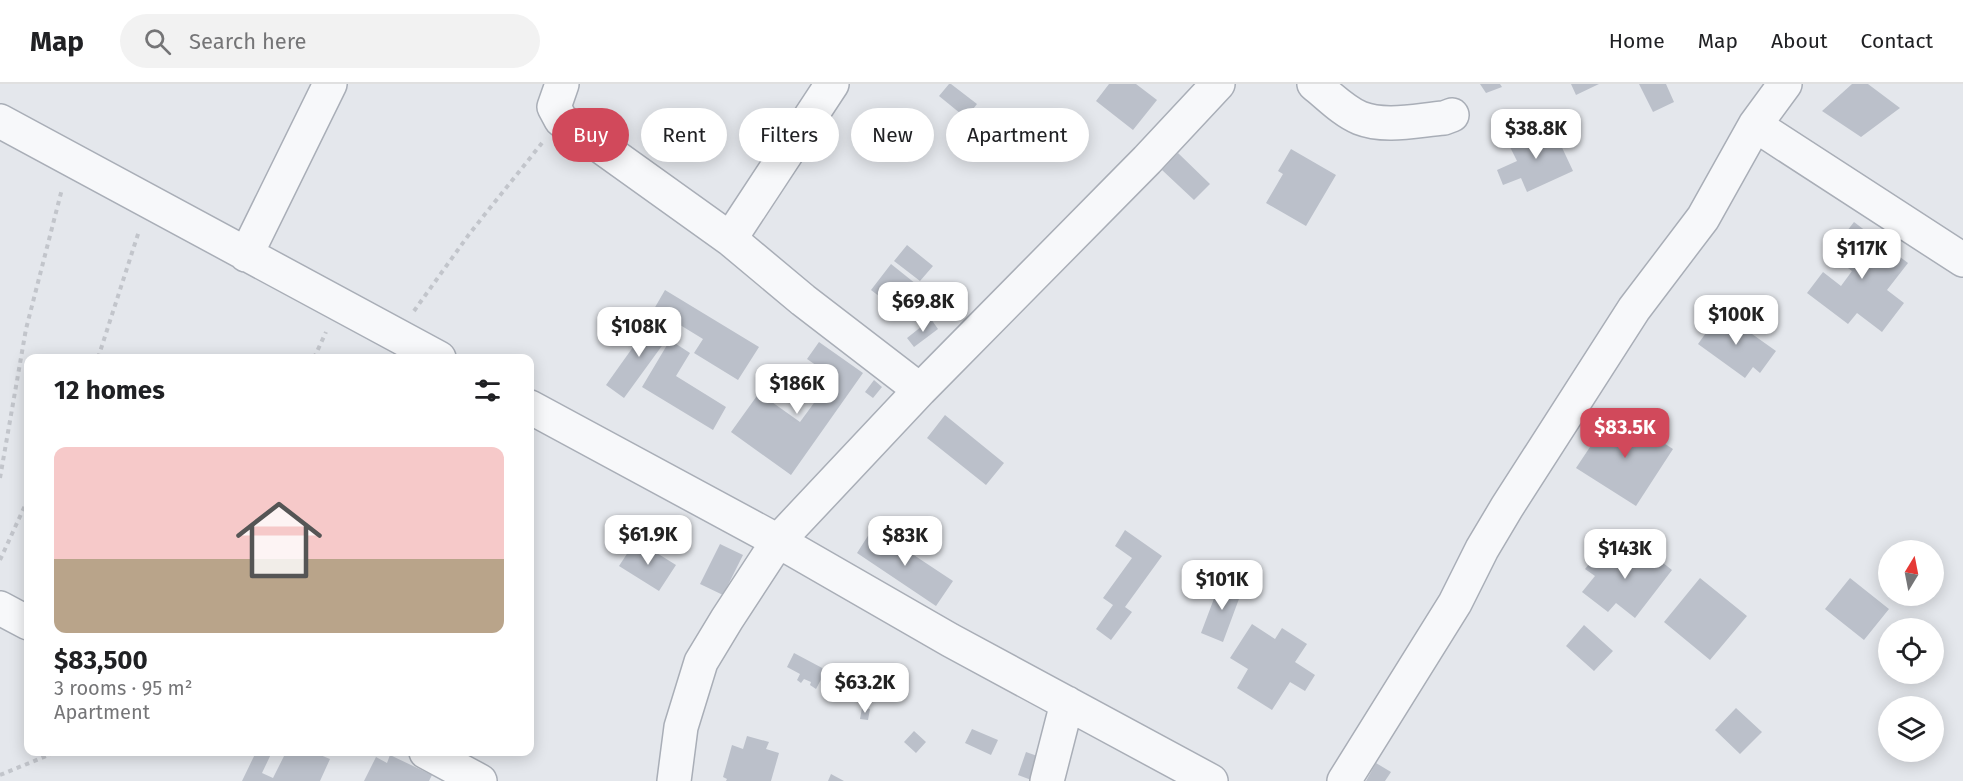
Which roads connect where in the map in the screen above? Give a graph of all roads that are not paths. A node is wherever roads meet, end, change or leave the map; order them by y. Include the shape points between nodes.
1 (330, 84) edge
2 (562, 84) edge
3 (832, 84) edge
4 (1218, 84) edge
5 (1314, 84) edge
6 (1785, 84) edge
7 (1452, 115) dead end
8 (0, 121) edge
9 (1755, 125) junction
10 (730, 238) junction
11 (246, 255) junction
12 (1963, 260) edge
13 (431, 354) edge
14 (920, 390) junction
15 (534, 409) edge
16 (778, 541) junction
17 (0, 609) edge
18 (24, 620) edge
19 (1067, 703) junction
20 (433, 756) edge
21 (480, 781) edge
22 (674, 781) edge
23 (1047, 781) edge
24 (1211, 781) edge
25 (1344, 781) edge

1 - 11 street
2 - 10 street via 554,108 561,120
3 - 10 street
4 - 14 street
5 - 7 street via 1362,119 1389,123
6 - 9 street
8 - 11 street
9 - 12 street
9 - 25 street via 1703,218 1635,309 1506,507 1455,603
10 - 14 street
11 - 13 street
14 - 16 street
15 - 16 street
16 - 19 street
16 - 22 street via 701,662 681,727
17 - 18 street
19 - 23 street
19 - 24 street
20 - 21 street

